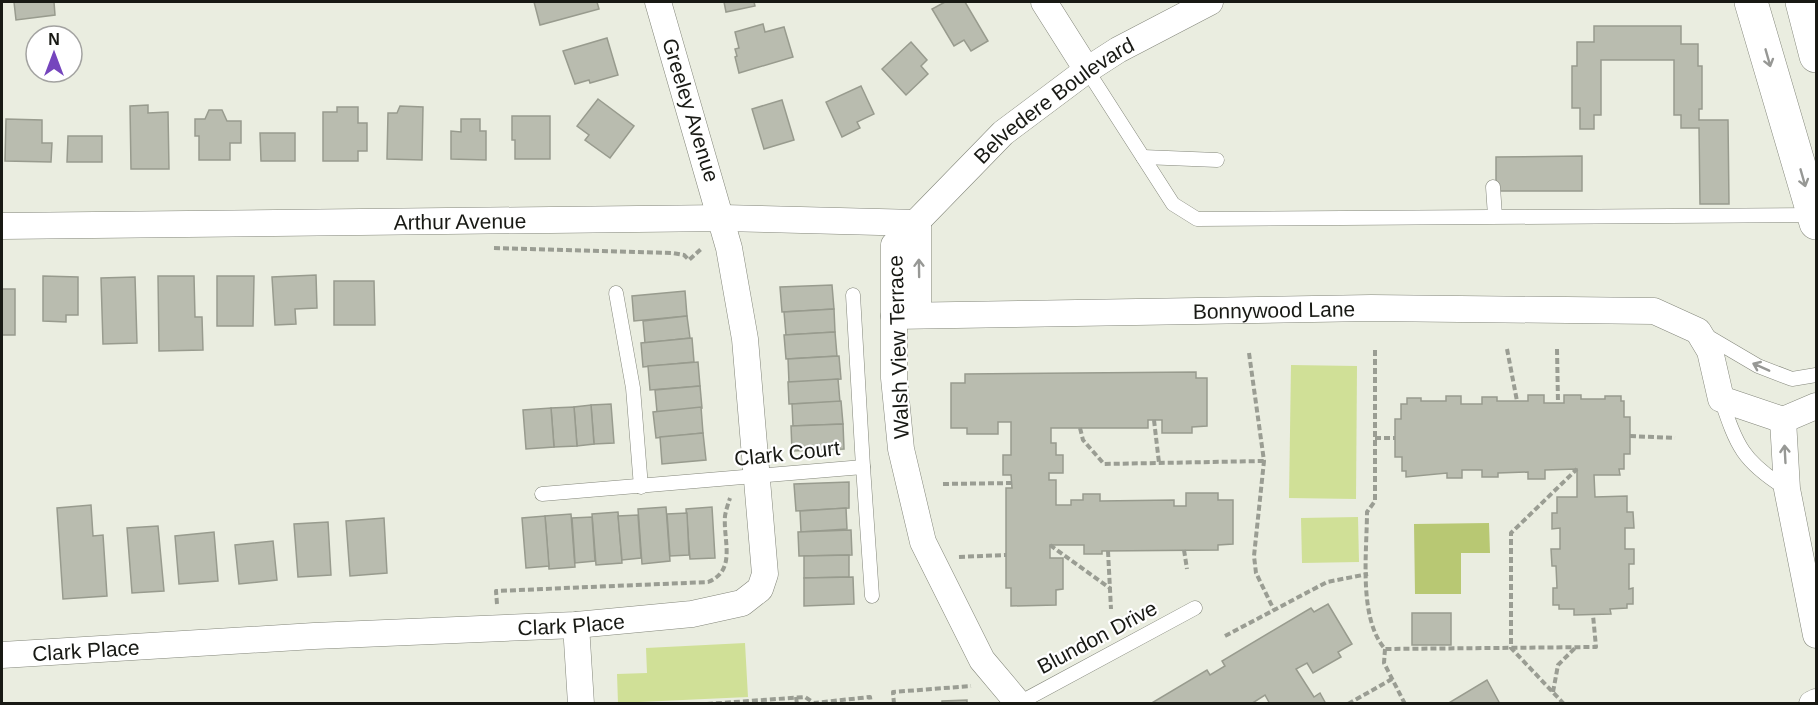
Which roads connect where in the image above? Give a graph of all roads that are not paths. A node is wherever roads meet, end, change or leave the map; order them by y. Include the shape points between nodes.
1 (658, 2) edge
2 (1044, 2) edge
3 (1210, 2) edge
4 (1751, 2) edge
5 (1802, 2) edge
6 (1816, 56) edge
7 (1087, 70) junction
8 (1143, 157) junction
9 (1217, 160) dead end
10 (1493, 187) dead end
11 (1495, 216) junction
12 (723, 218) junction
13 (1815, 219) edge
14 (918, 223) junction
15 (2, 226) edge
16 (616, 293) dead end
17 (853, 294) dead end
18 (906, 315) junction
19 (1698, 331) junction
20 (1816, 375) edge
21 (1721, 399) junction
22 (1816, 406) edge
23 (1783, 420) junction
24 (863, 467) junction
25 (757, 476) junction
26 (641, 487) junction
27 (1786, 489) junction
28 (542, 495) dead end
29 (873, 596) dead end
30 (1195, 608) dead end
31 (576, 625) junction
32 (1816, 635) edge
33 (2, 655) edge
34 (1816, 702) edge
35 (1019, 703) edge
36 (581, 704) edge
37 (1812, 704) edge

1 - 12 street, Greeley Avenue
2 - 7 street
3 - 7 street, Belvedere Boulevard
4 -> 13 main road
5 - 6 main road
7 - 8 lane
7 - 14 street, Belvedere Boulevard via 1003,133
8 - 9 lane
8 - 11 lane via 1173,204 1197,219
10 - 11 lane
11 - 13 lane
12 - 14 street, Arthur Avenue
12 - 15 street, Arthur Avenue
12 - 25 street, Clark Place via 745,339
14 - 18 street, Walsh View Terrace
16 - 26 lane via 633,388
17 - 24 lane, Clark Court
18 - 19 street, Bonnywood Lane via 1371,308 1654,311
18 - 35 street, Walsh View Terrace via 894,378 901,449 923,542 982,660
20 -> 19 lane via 1792,379 1758,366
19 - 21 street via 1710,351
21 - 23 street
21 - 27 lane via 1736,444 1762,473
22 - 23 street
27 -> 23 street
24 - 25 lane, Clark Court
24 - 29 lane
25 - 26 lane, Clark Court
25 - 31 street, Clark Place via 765,574 751,596 742,603 692,614
26 - 28 lane, Clark Court
27 - 32 street
30 - 35 lane, Blundon Drive
31 - 33 street, Clark Place
31 - 36 street
34 - 37 street

